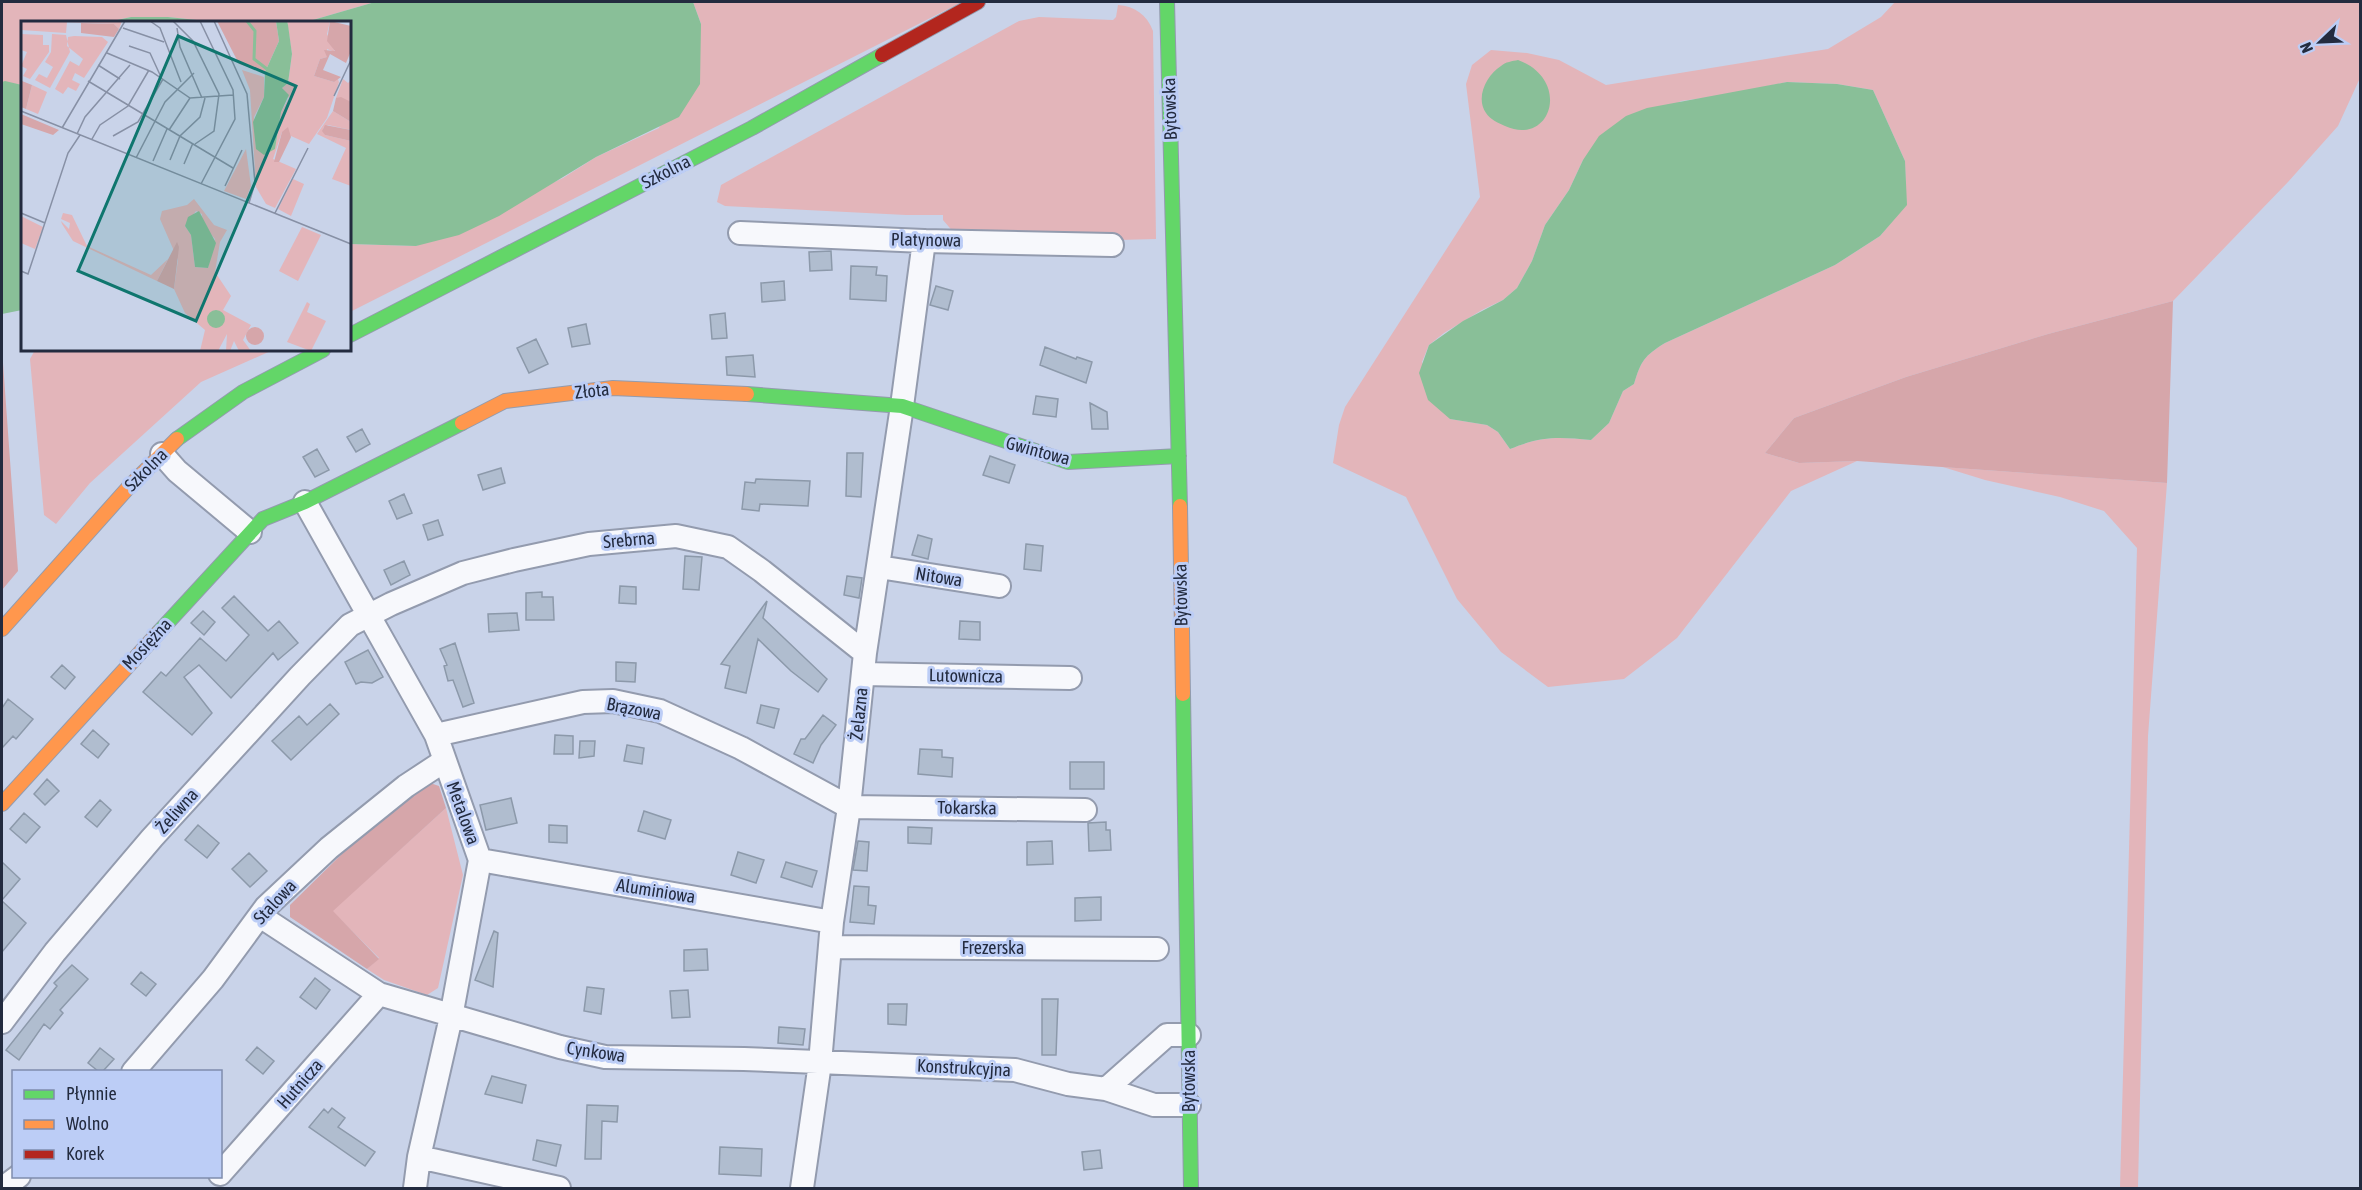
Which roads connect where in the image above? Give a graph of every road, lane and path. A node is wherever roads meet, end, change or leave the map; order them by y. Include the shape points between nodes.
1 (978, 2) edge
2 (1167, 2) edge
3 (740, 233) dead end
4 (924, 241) junction
5 (1112, 245) dead end
6 (351, 334) edge
7 (321, 351) edge
8 (902, 406) junction
9 (162, 453) junction
10 (1179, 456) junction
11 (305, 502) junction
12 (250, 532) junction
13 (879, 567) junction
14 (999, 586) dead end
15 (368, 616) junction
16 (2, 629) edge
17 (864, 663) junction
18 (1070, 678) dead end
19 (436, 735) junction
20 (444, 761) junction
21 (2, 804) edge
22 (849, 807) junction
23 (1085, 810) dead end
24 (480, 860) junction
25 (260, 916) junction
26 (832, 922) junction
27 (830, 947) junction
28 (1157, 949) dead end
29 (380, 994) junction
30 (451, 1017) junction
31 (2, 1022) edge
32 (1189, 1035) junction
33 (820, 1063) junction
34 (134, 1070) edge
35 (1106, 1089) junction
36 (1189, 1105) junction
37 (222, 1173) edge
38 (414, 1177) edge
39 (16, 1178) edge
40 (3, 1188) edge
41 (559, 1188) edge
42 (802, 1188) edge
43 (1191, 1188) edge

1 - 6 street, Szkolna via 752,128
2 - 10 street, Bytowska
3 - 4 street, Platynowa
4 - 5 street, Platynowa
4 - 8 street, Żelazna
7 - 9 street, Szkolna via 243,392 184,432
8 - 10 street, Gwintowa via 1068,462
8 - 11 street, Złota via 613,388 505,401
8 - 13 street, Żelazna
9 - 12 street via 177,471
9 - 16 street, Szkolna
10 - 32 street, Bytowska
11 - 12 street, Mosiężna via 263,519
11 - 15 street, Metalowa
12 - 21 street, Mosiężna
13 - 14 street, Nitowa
13 - 17 street, Żelazna
15 - 17 street, Srebrna via 463,573 589,543 676,536 728,547
15 - 19 street, Metalowa
15 - 31 street, Żeliwna via 350,625 300,676 152,838 55,952
17 - 18 street, Lutownicza
17 - 22 street, Żelazna
19 - 20 street, Metalowa
19 - 22 street, Brązowa via 583,702 613,701 660,711 741,748
20 - 24 street, Metalowa
20 - 25 street, Stalowa via 405,786 329,848
22 - 23 street, Tokarska
22 - 26 street, Żelazna
24 - 26 street, Aluminiowa
24 - 30 street, Metalowa
25 - 29 street, Cynkowa
25 - 34 street, Stalowa via 213,979
26 - 27 street, Żelazna
27 - 28 street, Frezerska
27 - 33 street, Żelazna
29 - 30 street, Cynkowa
29 - 37 street, Hutnicza
30 - 33 street, Cynkowa via 605,1057
30 - 38 street, Metalowa
32 - 35 street via 1167,1035
32 - 36 street, Bytowska
33 - 35 street, Konstrukcyjna via 1015,1070
33 - 42 street, Żelazna
35 - 36 street, Konstrukcyjna via 1154,1105
36 - 43 street, Bytowska
38 - 41 street
39 - 40 street

